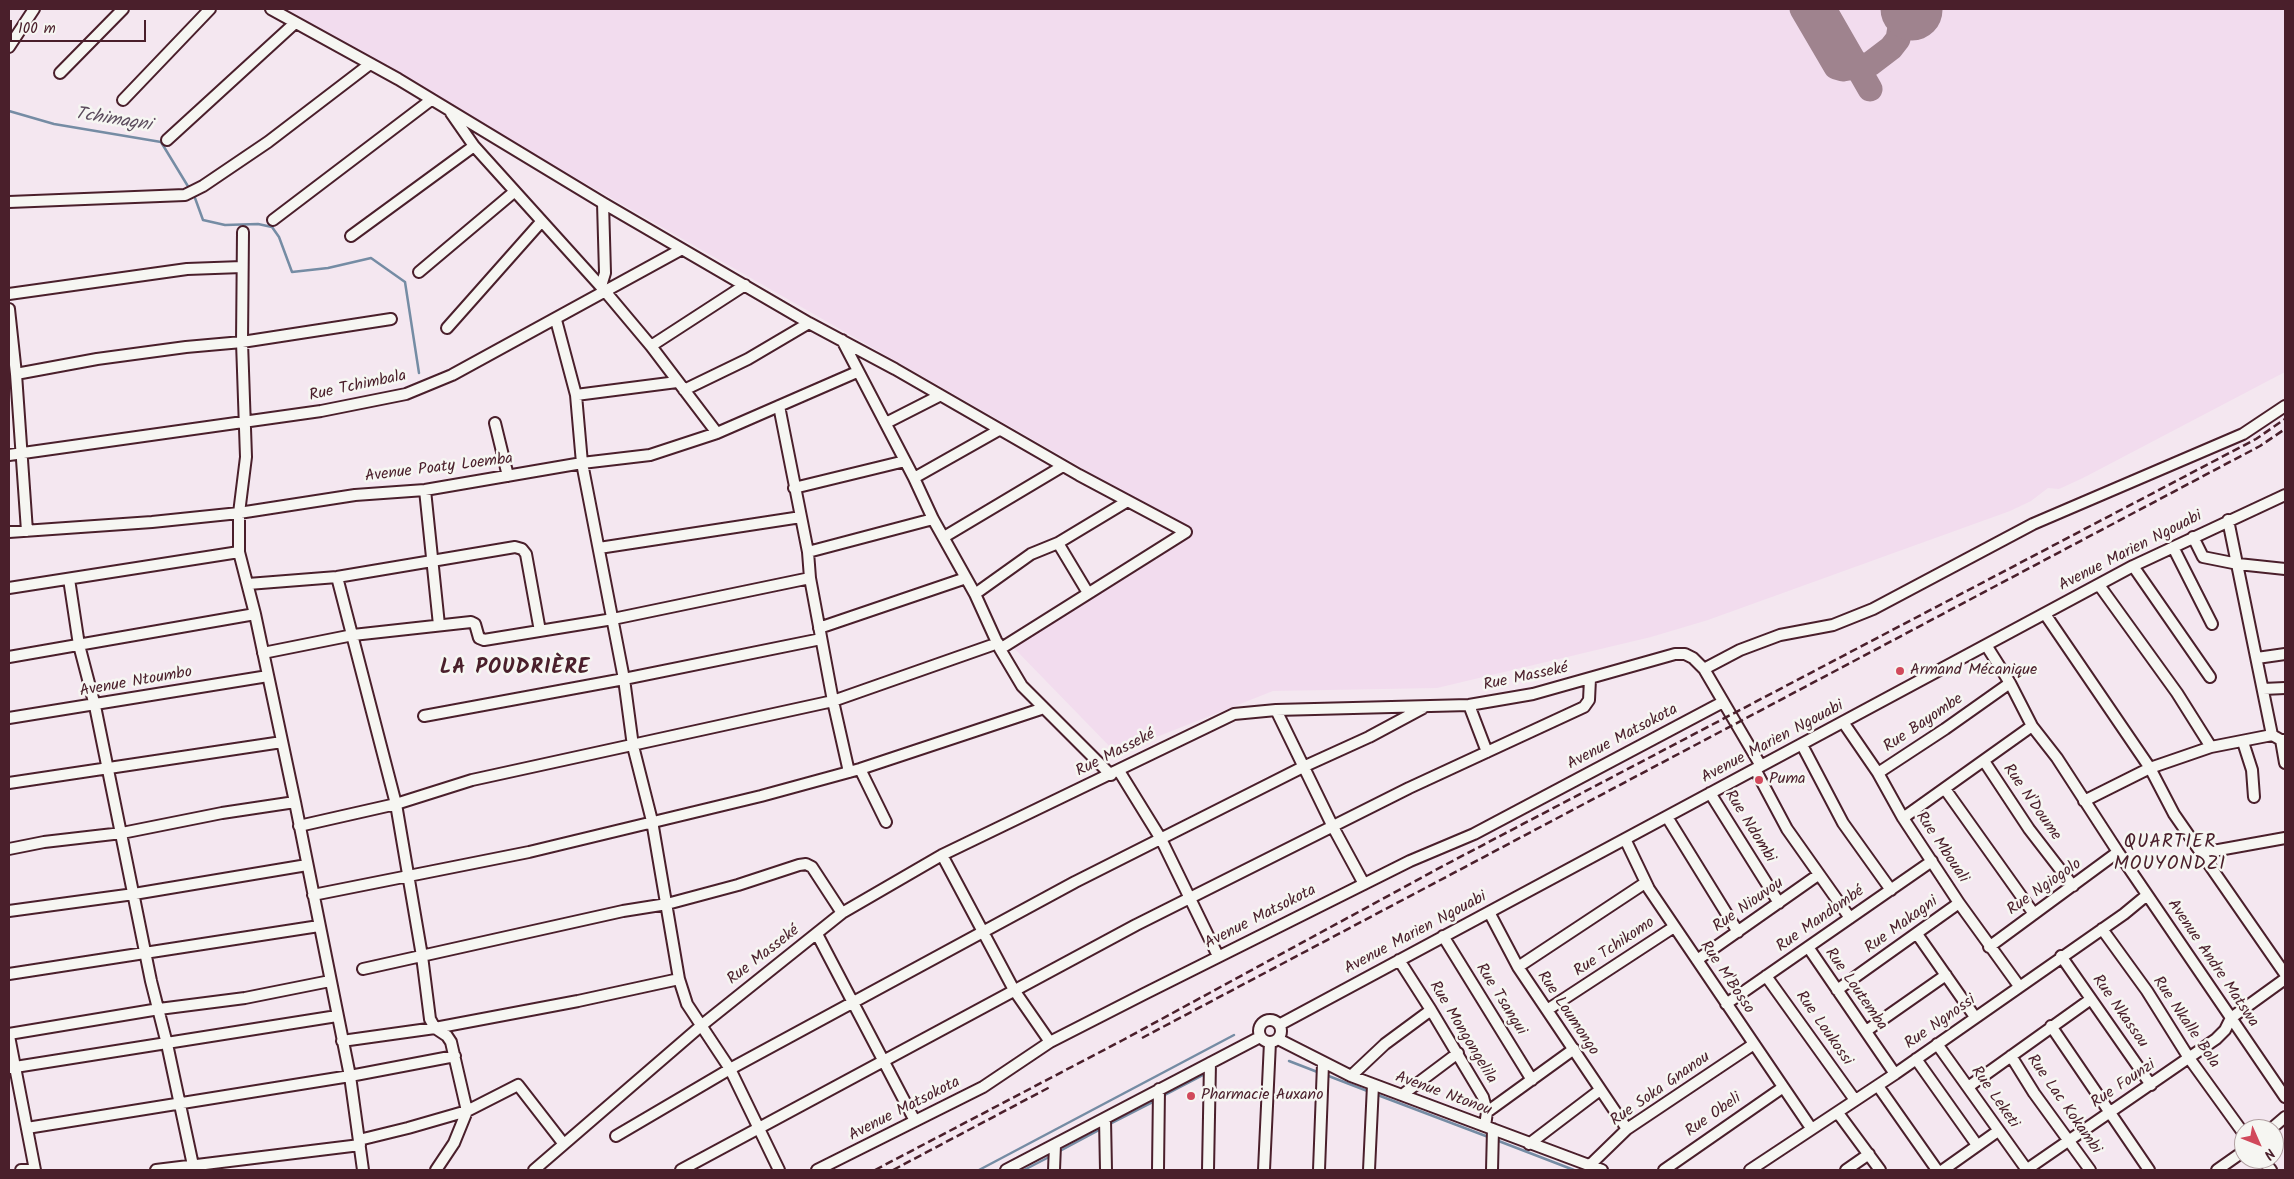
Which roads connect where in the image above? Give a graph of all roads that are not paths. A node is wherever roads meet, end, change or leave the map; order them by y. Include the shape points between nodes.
1 (34, 9) edge
2 (123, 9) edge
3 (210, 9) edge
4 (271, 9) edge
5 (295, 22) junction
6 (9, 48) edge
7 (370, 64) junction
8 (60, 73) dead end
9 (123, 100) dead end
10 (431, 100) junction
11 (448, 109) junction
12 (167, 140) dead end
13 (474, 146) junction
14 (514, 192) junction
15 (9, 202) edge
16 (603, 203) junction
17 (273, 220) dead end
18 (540, 222) junction
19 (243, 232) dead end
20 (351, 236) dead end
21 (682, 249) junction
22 (242, 267) junction
23 (419, 272) dead end
24 (745, 285) junction
25 (602, 288) junction
26 (9, 294) edge
27 (9, 309) edge
28 (391, 319) dead end
29 (556, 320) junction
30 (809, 323) junction
31 (10, 325) edge
32 (447, 328) dead end
33 (842, 340) junction
34 (242, 342) junction
35 (651, 346) junction
36 (857, 372) junction
37 (16, 374) junction
38 (677, 382) junction
39 (684, 390) junction
40 (12, 392) edge
41 (576, 395) junction
42 (939, 396) junction
43 (779, 406) junction
44 (2285, 406) edge
45 (244, 423) junction
46 (495, 423) dead end
47 (886, 423) junction
48 (999, 430) junction
49 (717, 433) junction
50 (21, 454) junction
51 (9, 455) edge
52 (905, 461) junction
53 (582, 463) junction
54 (1062, 466) junction
55 (508, 476) junction
56 (914, 478) junction
57 (794, 488) junction
58 (424, 490) junction
59 (2285, 495) edge
60 (1126, 502) junction
61 (239, 513) junction
62 (801, 517) junction
63 (933, 519) junction
64 (2228, 520) junction
65 (27, 531) junction
66 (9, 532) edge
67 (944, 537) junction
68 (2193, 537) junction
69 (1058, 543) junction
70 (2173, 547) junction
71 (599, 548) junction
72 (240, 552) junction
73 (808, 552) junction
74 (433, 562) junction
75 (2238, 564) junction
76 (2133, 566) junction
77 (2285, 569) edge
78 (337, 576) junction
79 (810, 578) junction
80 (966, 578) junction
81 (69, 579) junction
82 (248, 584) junction
83 (2099, 585) junction
84 (9, 588) edge
85 (1088, 593) junction
86 (975, 594) junction
87 (255, 614) junction
88 (2045, 614) junction
89 (613, 619) junction
90 (2212, 624) dead end
91 (439, 625) junction
92 (819, 628) junction
93 (540, 631) junction
94 (353, 635) junction
95 (821, 640) junction
96 (1986, 644) junction
97 (79, 645) junction
98 (999, 646) junction
99 (262, 653) junction
100 (2285, 654) edge
101 (9, 657) edge
102 (2257, 658) junction
103 (1704, 669) junction
104 (268, 676) junction
105 (2210, 677) dead end
106 (624, 679) junction
107 (1590, 679) junction
108 (2010, 683) junction
109 (2285, 688) edge
110 (2263, 689) junction
111 (832, 701) junction
112 (1723, 702) junction
113 (95, 706) junction
114 (1426, 706) junction
115 (1469, 706) junction
116 (1044, 708) junction
117 (1276, 710) junction
118 (424, 716) dead end
119 (9, 718) edge
120 (1843, 722) junction
121 (2032, 726) junction
122 (2279, 738) edge
123 (282, 742) junction
124 (2244, 742) junction
125 (1802, 745) junction
126 (633, 746) junction
127 (2211, 747) junction
128 (1487, 752) junction
129 (1984, 761) junction
130 (2285, 763) edge
131 (1303, 767) junction
132 (1758, 767) junction
133 (108, 768) junction
134 (2150, 768) junction
135 (860, 769) junction
136 (849, 772) junction
137 (1115, 773) junction
138 (1878, 773) junction
139 (9, 783) edge
140 (1945, 789) junction
141 (1710, 793) junction
142 (2254, 797) dead end
143 (2084, 801) junction
144 (295, 802) junction
145 (396, 804) junction
146 (1667, 817) junction
147 (1903, 818) junction
148 (652, 821) junction
149 (886, 822) dead end
150 (299, 826) junction
151 (1333, 827) junction
152 (122, 833) junction
153 (2285, 838) edge
154 (1160, 839) junction
155 (1625, 839) junction
156 (9, 849) edge
157 (2118, 852) junction
158 (2202, 853) junction
159 (942, 855) junction
160 (1932, 861) junction
161 (307, 865) junction
162 (1818, 875) junction
163 (409, 876) junction
164 (1645, 883) junction
165 (1364, 884) junction
166 (2073, 886) junction
167 (1891, 890) junction
168 (134, 894) junction
169 (313, 895) junction
170 (2147, 895) junction
171 (1189, 898) junction
172 (1779, 903) junction
173 (1959, 903) junction
174 (667, 904) junction
175 (9, 911) edge
176 (1489, 912) junction
177 (842, 913) junction
178 (2034, 914) junction
179 (1850, 918) junction
180 (319, 926) junction
181 (1674, 927) junction
182 (2102, 928) junction
183 (1738, 932) junction
184 (983, 933) junction
185 (817, 934) junction
186 (1917, 934) junction
187 (1443, 936) junction
188 (1808, 947) junction
189 (1989, 947) junction
190 (146, 954) junction
191 (422, 956) junction
192 (1218, 956) junction
193 (2061, 956) junction
194 (1398, 960) junction
195 (1697, 960) junction
196 (1518, 967) junction
197 (363, 969) dead end
198 (9, 974) edge
199 (2285, 974) edge
200 (1946, 975) junction
201 (1766, 976) junction
202 (679, 979) junction
203 (2285, 979) edge
204 (330, 981) junction
205 (2019, 986) junction
206 (1014, 990) junction
207 (1837, 990) junction
208 (2091, 999) junction
209 (852, 1003) junction
210 (1726, 1004) junction
211 (159, 1009) junction
212 (1431, 1010) junction
213 (1547, 1010) junction
214 (337, 1016) junction
215 (1975, 1017) junction
216 (2231, 1018) junction
217 (702, 1025) junction
218 (1279, 1025) junction
219 (2051, 1026) junction
220 (435, 1028) junction
221 (1866, 1031) junction
222 (9, 1035) edge
223 (1269, 1039) junction
224 (342, 1041) junction
225 (1050, 1042) junction
226 (167, 1044) junction
227 (1754, 1044) junction
228 (1937, 1044) junction
229 (1574, 1049) junction
230 (1458, 1053) junction
231 (455, 1056) junction
232 (2011, 1056) junction
233 (2189, 1058) junction
234 (1916, 1059) junction
235 (884, 1060) junction
236 (1210, 1063) junction
237 (1323, 1064) junction
238 (11, 1068) edge
239 (730, 1069) junction
240 (1895, 1074) junction
241 (350, 1076) junction
242 (1351, 1076) junction
243 (1532, 1080) junction
244 (1373, 1085) junction
245 (2152, 1085) junction
246 (1878, 1086) junction
247 (1968, 1087) junction
248 (1782, 1088) junction
249 (1159, 1089) junction
250 (1600, 1090) junction
251 (1402, 1095) junction
252 (2285, 1097) edge
253 (1855, 1100) junction
254 (180, 1105) junction
255 (467, 1111) junction
256 (1487, 1112) junction
257 (1838, 1113) junction
258 (2109, 1113) junction
259 (1105, 1119) junction
260 (2234, 1120) edge
261 (915, 1121) junction
262 (27, 1128) junction
263 (757, 1128) junction
264 (1489, 1128) junction
265 (1811, 1128) junction
266 (1627, 1129) junction
267 (1998, 1130) junction
268 (616, 1136) dead end
269 (360, 1142) junction
270 (2069, 1142) junction
271 (563, 1143) junction
272 (1529, 1144) junction
273 (1977, 1145) junction
274 (1055, 1146) junction
275 (1870, 1154) junction
276 (2234, 1158) edge
277 (1956, 1161) junction
278 (1590, 1166) junction
279 (194, 1168) edge
280 (21, 1170) edge
281 (35, 1170) edge
282 (156, 1170) edge
283 (363, 1170) edge
284 (436, 1170) edge
285 (534, 1170) edge
286 (682, 1170) edge
287 (779, 1170) edge
288 (817, 1170) edge
289 (1006, 1170) edge
290 (1054, 1170) edge
291 (1106, 1170) edge
292 (1158, 1170) edge
293 (1208, 1170) edge
294 (1264, 1170) edge
295 (1320, 1170) edge
296 (1369, 1170) edge
297 (1492, 1170) edge
298 (1602, 1170) edge
299 (1664, 1170) edge
300 (1750, 1170) edge
301 (1846, 1170) edge
302 (1880, 1170) edge
303 (1938, 1170) edge
304 (1942, 1170) edge
305 (1962, 1170) edge
306 (2026, 1170) edge
307 (2090, 1170) edge
308 (2149, 1170) edge
309 (2218, 1170) edge

1 - 6 street
2 - 8 street
3 - 9 street
4 - 5 street
5 - 7 street
5 - 12 street
7 - 10 street
7 - 15 street via 268,142 185,195
10 - 11 street
10 - 17 street
11 - 13 street
11 - 16 street
13 - 14 street
13 - 20 street
14 - 18 street
14 - 23 street
16 - 21 street
16 - 25 street via 605,273
18 - 25 street
18 - 32 street
19 - 22 street
21 - 24 street
21 - 25 street, Rue Tchimbala
22 - 26 street via 187,269
22 - 34 street
24 - 30 street
24 - 35 street
25 - 29 street, Rue Tchimbala
25 - 35 street
27 - 31 street
28 - 34 street
29 - 41 street
29 - 45 street, Rue Tchimbala via 452,375 406,394
30 - 33 street
30 - 39 street via 748,359
31 - 37 street
33 - 36 street
33 - 42 street
34 - 37 street via 176,348
34 - 45 street
35 - 38 street
36 - 43 street, Avenue Poaty Loemba
36 - 47 street
37 - 40 street
38 - 39 street
38 - 41 street
39 - 49 street
40 - 50 street
41 - 53 street
42 - 47 street
42 - 48 street
43 - 49 street, Avenue Poaty Loemba
43 - 57 street
44 - 103 street via 2244,434 2033,524 1873,609 1833,625 1780,635 1740,650
45 - 50 street, Rue Tchimbala
45 - 61 street via 246,458
46 - 55 street
47 - 52 street
48 - 54 street
48 - 56 street
49 - 53 street, Avenue Poaty Loemba via 662,453
50 - 51 street, Rue Tchimbala
50 - 65 street
52 - 56 street
52 - 57 street
53 - 55 street, Avenue Poaty Loemba
53 - 71 street
54 - 60 street
54 - 67 street
55 - 58 street, Avenue Poaty Loemba
56 - 63 street
57 - 62 street
58 - 61 street, Avenue Poaty Loemba via 355,495
58 - 74 street
59 - 64 street, Avenue Marien Ngouabi
60 - 69 street
60 - 85 street via 1186,532
61 - 65 street, Avenue Poaty Loemba
61 - 72 street
62 - 71 street
62 - 73 street
63 - 67 street
63 - 73 street
64 - 68 street, Avenue Marien Ngouabi
64 - 75 street
65 - 66 street, Avenue Poaty Loemba
67 - 80 street
68 - 70 street, Avenue Marien Ngouabi
68 - 75 street via 2203,557
69 - 85 street
69 - 86 street via 1031,554
70 - 76 street, Avenue Marien Ngouabi
70 - 90 street
71 - 89 street
72 - 81 street
72 - 82 street
73 - 79 street
74 - 78 street
74 - 91 street
74 - 93 street via 515,547 522,549 526,554
75 - 77 street
75 - 102 street
76 - 83 street, Avenue Marien Ngouabi
76 - 105 street
78 - 82 street
78 - 94 street
79 - 89 street
79 - 92 street
80 - 86 street
80 - 92 street
81 - 84 street
81 - 97 street
82 - 87 street
83 - 88 street, Avenue Marien Ngouabi
83 - 127 street via 2177,693
85 - 98 street
86 - 98 street
87 - 97 street
87 - 99 street
88 - 96 street, Avenue Marien Ngouabi
88 - 134 street
89 - 93 street
89 - 106 street
91 - 93 street via 473,622 479,638 484,640
91 - 94 street
92 - 95 street
94 - 99 street
94 - 145 street
95 - 106 street
95 - 111 street
96 - 108 street, Avenue Andre Matswa
96 - 120 street, Avenue Marien Ngouabi
97 - 101 street
97 - 113 street
98 - 111 street
98 - 116 street via 1022,686
99 - 104 street
100 - 102 street
102 - 110 street
103 - 107 street, Rue Masseké via 1693,658 1675,654
103 - 112 street, Rue Masseké
104 - 113 street, Avenue Ntoumbo
104 - 123 street
106 - 118 street
106 - 126 street
107 - 115 street, Rue Masseké
107 - 128 street via 1589,700 1584,707
108 - 121 street, Avenue Andre Matswa
108 - 138 street, Rue Bayombe
109 - 110 street
110 - 122 street
111 - 126 street
111 - 136 street
112 - 132 street, Rue Masseké
112 - 165 street, Avenue Matsokota via 1474,834
113 - 119 street, Avenue Ntoumbo
113 - 133 street
114 - 115 street, Rue Masseké
114 - 117 street, Rue Masseké
114 - 131 street
115 - 128 street
116 - 135 street
116 - 137 street
117 - 131 street
117 - 137 street, Rue Masseké via 1234,714
120 - 125 street, Avenue Marien Ngouabi
120 - 138 street, Rue Mbouali
121 - 129 street
121 - 143 street, Avenue Andre Matswa
122 - 124 street
122 - 130 street
123 - 133 street
123 - 144 street
124 - 127 street
124 - 142 street via 2252,770
125 - 132 street, Avenue Marien Ngouabi
125 - 167 street via 1843,823
126 - 145 street via 472,780
126 - 148 street
127 - 134 street
128 - 151 street
129 - 140 street
129 - 166 street, Rue N'Doume
131 - 151 street
131 - 154 street
132 - 141 street, Avenue Marien Ngouabi
132 - 162 street, Rue Masseké via 1787,829
133 - 139 street
133 - 152 street
134 - 143 street
134 - 158 street via 2174,814
135 - 136 street
135 - 149 street
136 - 148 street
137 - 154 street
137 - 159 street, Rue Masseké
138 - 147 street, Rue Mbouali
140 - 147 street
140 - 178 street
141 - 146 street, Avenue Marien Ngouabi
141 - 172 street, Rue Ndombi
143 - 157 street, Avenue Andre Matswa
144 - 150 street
144 - 152 street
145 - 150 street
145 - 163 street
146 - 155 street, Avenue Marien Ngouabi
146 - 183 street
147 - 160 street, Rue Mbouali
148 - 163 street via 529,852
148 - 174 street
150 - 161 street
151 - 165 street
151 - 171 street
152 - 156 street
152 - 168 street
153 - 158 street
154 - 171 street
154 - 184 street
155 - 164 street, Rue M'Bosso
155 - 176 street, Avenue Marien Ngouabi
157 - 166 street, Rue Ngiogolo
157 - 170 street, Avenue Andre Matswa
158 - 199 street
159 - 177 street, Rue Masseké
159 - 184 street
160 - 167 street, Rue Mandombé
160 - 173 street, Rue Mbouali
161 - 168 street
161 - 169 street
162 - 172 street, Rue Niouvou
162 - 179 street, Rue Masseké
163 - 169 street
163 - 191 street
164 - 181 street, Rue M'Bosso
164 - 196 street
165 - 192 street, Avenue Matsokota
166 - 178 street, Rue Ngiogolo
167 - 179 street, Rue Mandombé
168 - 175 street
168 - 190 street
169 - 180 street
170 - 182 street, Rue Ngnossi
170 - 216 street, Avenue Andre Matswa
171 - 192 street
171 - 206 street
172 - 183 street, Rue Niouvou
173 - 186 street, Rue Makagni
173 - 189 street, Rue Mbouali
174 - 177 street via 806,864 812,867
174 - 191 street
174 - 202 street
176 - 187 street, Avenue Marien Ngouabi
176 - 196 street, Rue Loumongo
177 - 185 street, Rue Masseké
178 - 189 street, Rue Ngiogolo
179 - 188 street, Rue Mandombé
180 - 190 street
180 - 204 street
181 - 195 street, Rue M'Bosso
181 - 213 street, Rue Tchikomo
182 - 193 street, Rue Ngnossi
182 - 233 street, Rue Nkalle Bola
183 - 195 street, Rue Niouvou
184 - 206 street
184 - 209 street
185 - 209 street
185 - 217 street, Rue Masseké
186 - 200 street
186 - 207 street, Rue Makagni
187 - 194 street, Avenue Marien Ngouabi
187 - 243 street, Rue Tsangui
188 - 201 street, Rue Mandombé
188 - 207 street, Rue Loutemba
189 - 205 street, Rue Mbouali
190 - 198 street
190 - 211 street
191 - 197 street
191 - 220 street via 430,1019
192 - 225 street, Avenue Matsokota
193 - 205 street, Rue Ngnossi
193 - 208 street, Rue Nkassou
194 - 212 street, Rue Mongongelila
194 - 218 street, Avenue Marien Ngouabi
195 - 210 street, Rue M'Bosso
196 - 213 street, Rue Loumongo
200 - 215 street
200 - 221 street
201 - 210 street, Rue Mandombé
201 - 253 street, Rue Loukossi
202 - 217 street via 687,1004
202 - 220 street
203 - 216 street, Rue Founzi
204 - 211 street via 244,998
204 - 214 street
205 - 215 street, Rue Ngnossi
206 - 225 street
206 - 235 street
207 - 221 street, Rue Loutemba
208 - 219 street
208 - 245 street, Rue Nkassou
209 - 235 street
209 - 239 street
210 - 227 street, Rue M'Bosso
211 - 222 street
211 - 226 street
212 - 230 street, Rue Mongongelila
212 - 242 street via 1384,1044
213 - 229 street, Rue Loumongo
214 - 224 street
214 - 226 street
215 - 228 street, Rue Ngnossi
216 - 233 street, Rue Founzi via 2216,1039
216 - 252 street, Avenue Andre Matswa
217 - 239 street
217 - 271 street, Rue Masseké
218 - 223 street via 1281,1029
218 - 223 street, Avenue Marien Ngouabi via 1274,1021 1264,1022 1258,1032
219 - 232 street
219 - 258 street
220 - 224 street
220 - 231 street via 447,1036
221 - 240 street, Rue Loutemba
222 - 238 street
223 - 236 street
223 - 237 street, Avenue Ntonou
223 - 294 street
224 - 241 street
225 - 261 street, Avenue Matsokota via 983,1087
226 - 238 street
226 - 254 street
227 - 248 street, Rue M'Bosso
227 - 266 street, Rue Soka Gnanou
228 - 234 street, Rue Ngnossi
228 - 247 street, Rue Leketi
229 - 243 street
229 - 250 street, Rue Loumongo
230 - 251 street
230 - 256 street, Rue Mongongelila via 1483,1097
231 - 241 street
231 - 255 street
232 - 247 street
232 - 270 street, Rue Lac Kokambi
233 - 245 street, Rue Founzi
233 - 260 street, Rue Nkalle Bola
234 - 240 street, Rue Ngnossi
234 - 273 street
235 - 261 street
235 - 263 street
236 - 249 street
236 - 293 street
237 - 242 street, Avenue Ntonou
237 - 295 street
238 - 262 street
239 - 263 street
239 - 268 street
240 - 246 street, Rue Ngnossi
241 - 254 street
241 - 269 street
242 - 244 street, Avenue Ntonou
243 - 256 street
244 - 251 street, Avenue Ntonou
244 - 296 street
245 - 258 street, Rue Founzi
246 - 253 street, Rue Ngnossi
246 - 303 street
247 - 267 street, Rue Leketi
248 - 265 street, Rue M'Bosso
248 - 299 street, Rue Obeli
249 - 259 street
249 - 292 street
250 - 266 street, Rue Loumongo
250 - 272 street
251 - 264 street, Avenue Ntonou
253 - 257 street, Rue Ngnossi
254 - 262 street
254 - 279 street
255 - 269 street
255 - 271 street via 518,1085
255 - 284 street via 454,1142
256 - 264 street, Rue Mongongelila
257 - 265 street, Rue Ngnossi
257 - 275 street
258 - 270 street, Rue Founzi
258 - 308 street
259 - 274 street
259 - 291 street
261 - 288 street, Avenue Matsokota
262 - 281 street
263 - 286 street
263 - 287 street
264 - 272 street, Avenue Ntonou
264 - 297 street, Rue Mongongelila
265 - 300 street, Rue Ngnossi
266 - 278 street, Rue Soka Gnanou
267 - 273 street
267 - 306 street, Rue Leketi
269 - 279 street
269 - 283 street
270 - 306 street, Rue Founzi
270 - 307 street, Rue Lac Kokambi
271 - 285 street, Rue Masseké
272 - 278 street, Avenue Ntonou
273 - 277 street
274 - 289 street
274 - 290 street
275 - 301 street
275 - 302 street
276 - 309 street
277 - 304 street
277 - 305 street
278 - 298 street, Avenue Ntonou
279 - 282 street
280 - 281 street

